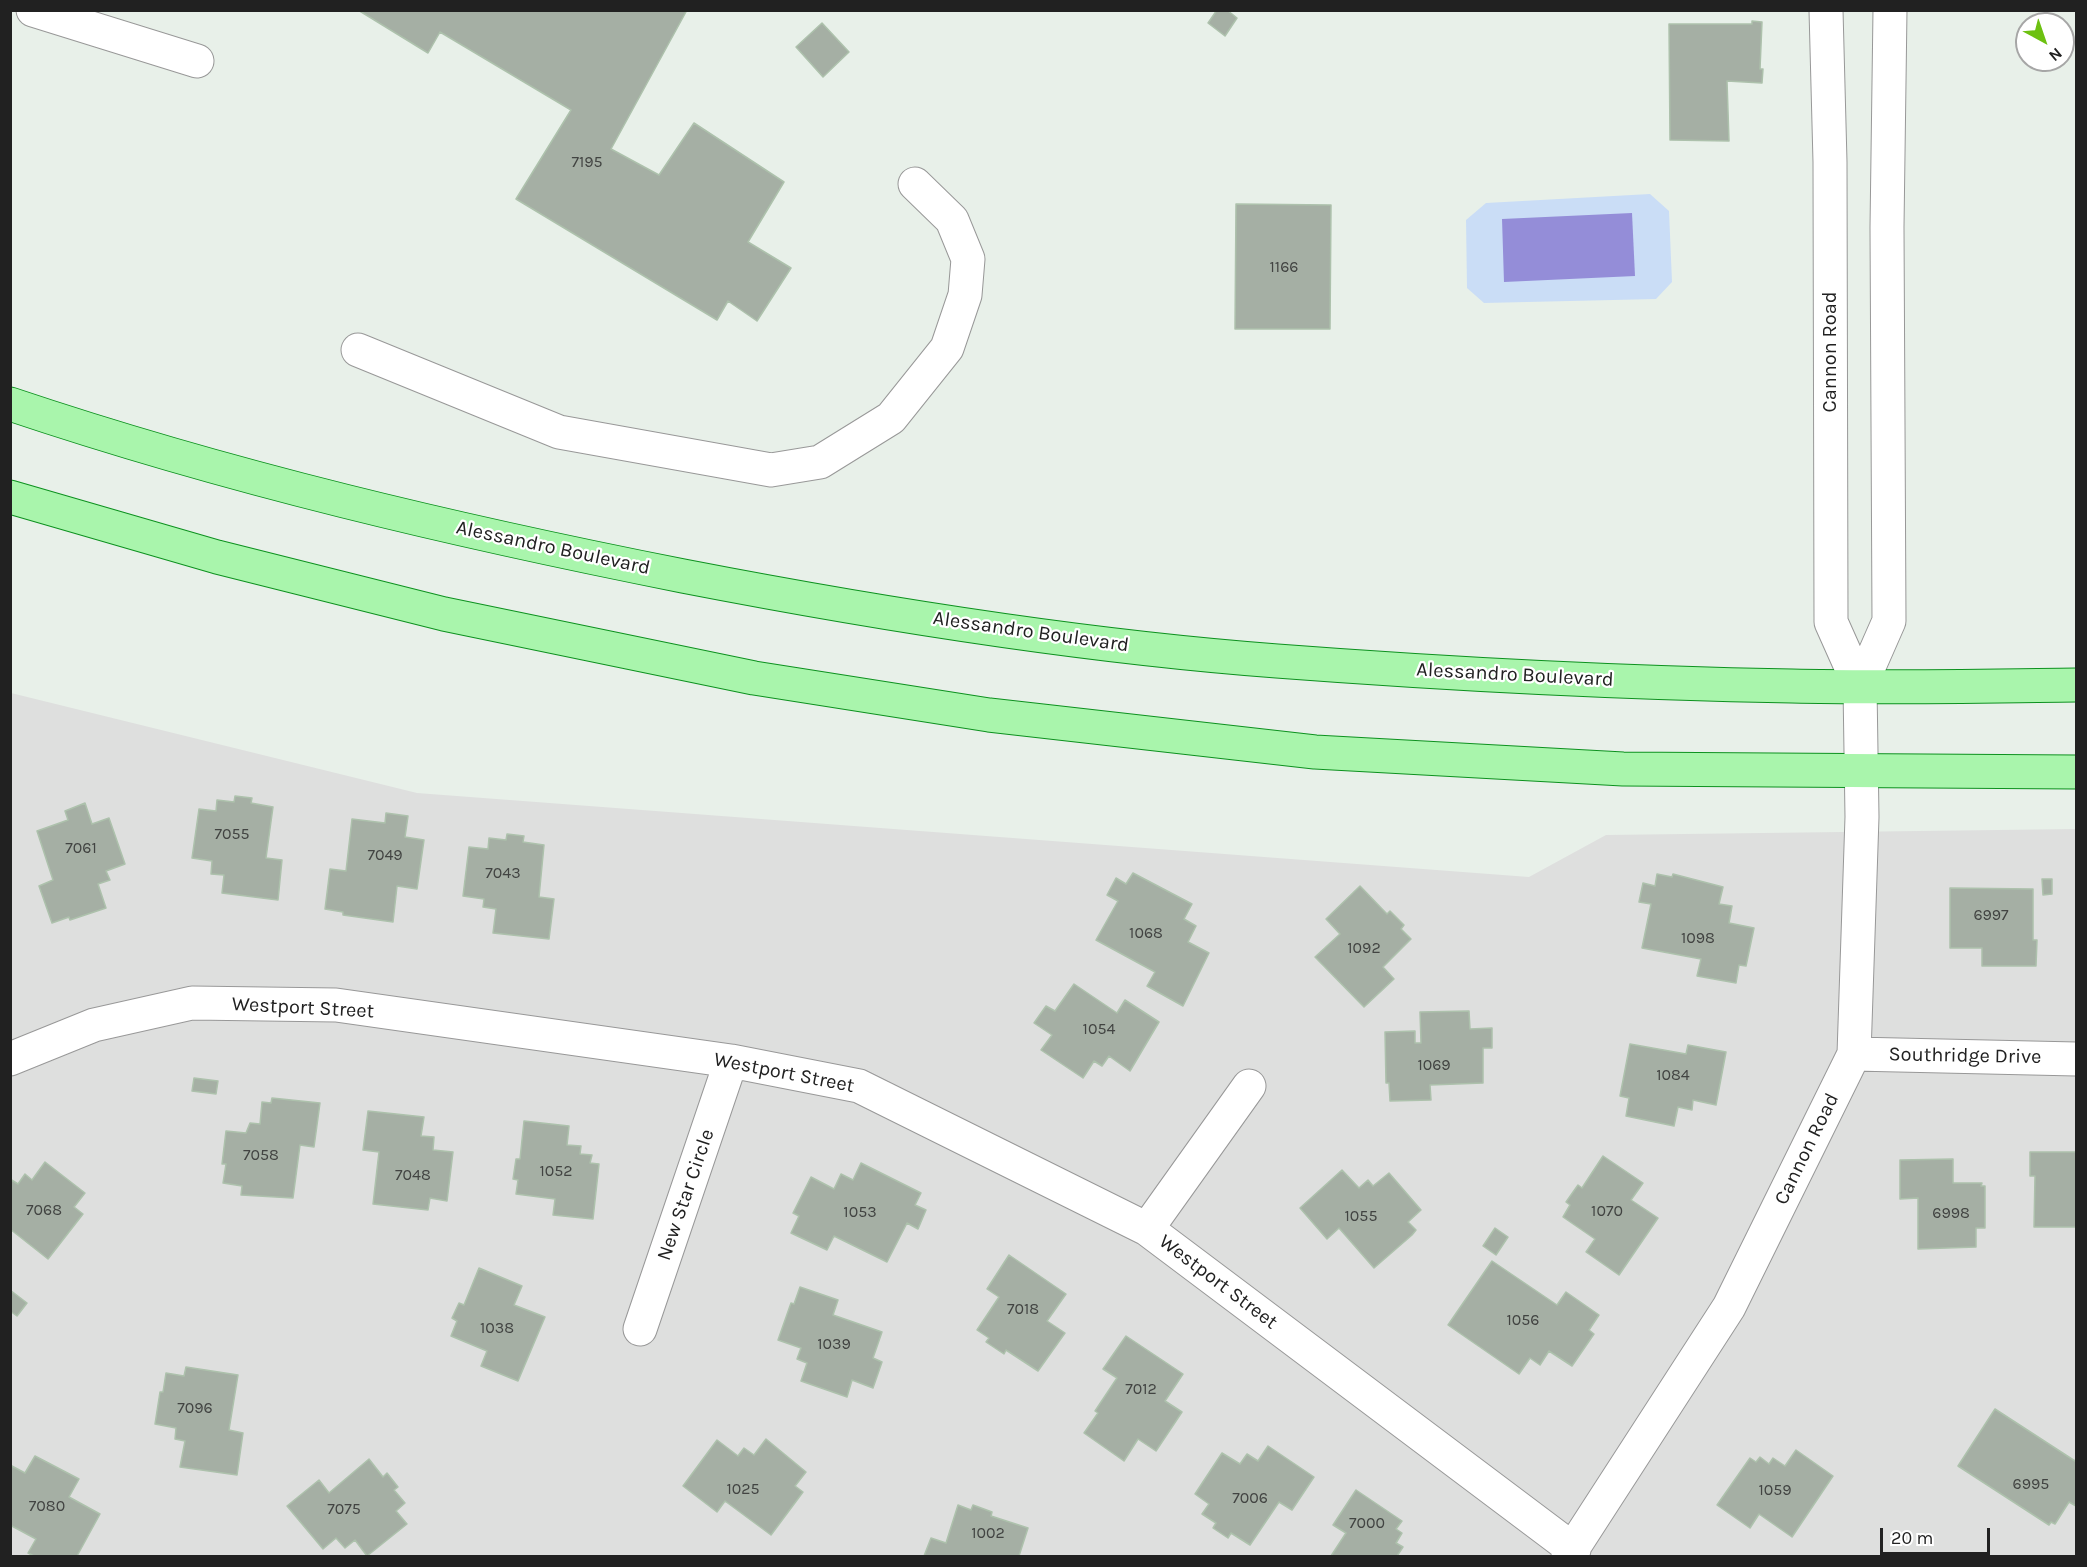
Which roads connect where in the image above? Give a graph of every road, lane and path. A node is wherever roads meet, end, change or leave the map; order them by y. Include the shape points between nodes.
1 (33, 10) edge
2 (1826, 10) edge
3 (1890, 10) edge
4 (196, 61) dead end
5 (915, 184) dead end
6 (358, 350) dead end
7 (10, 404) edge
8 (10, 497) edge
9 (2076, 685) edge
10 (1860, 687) junction
11 (1862, 772) junction
12 (2076, 772) edge
13 (1854, 1054) junction
14 (10, 1059) edge
15 (2076, 1059) edge
16 (731, 1061) junction
17 (1248, 1086) dead end
18 (1147, 1229) junction
19 (640, 1329) dead end
20 (1571, 1553) edge

1 - 4 street
2 - 10 street, Cannon Road via 1831,622
3 - 10 street, Cannon Road via 1889,621
5 - 6 street via 952,220 968,259 965,295 946,348 891,418 820,462 771,471 559,432
7 - 10 main road, Alessandro Boulevard via 238,473 572,554 783,595 1012,632 1272,661 1436,672
8 - 11 main road via 217,557 444,614 754,678 989,715 1326,753 1623,769
9 - 10 main road, Alessandro Boulevard
10 - 11 street, Cannon Road
11 - 12 main road
11 - 13 street, Cannon Road
13 - 15 street, Southridge Drive
13 - 20 street, Cannon Road via 1729,1307
14 - 16 street, Westport Street via 94,1025 192,1002 336,1005
16 - 18 street, Westport Street via 859,1086
16 - 19 street, New Star Circle
17 - 18 street
18 - 20 street, Westport Street

